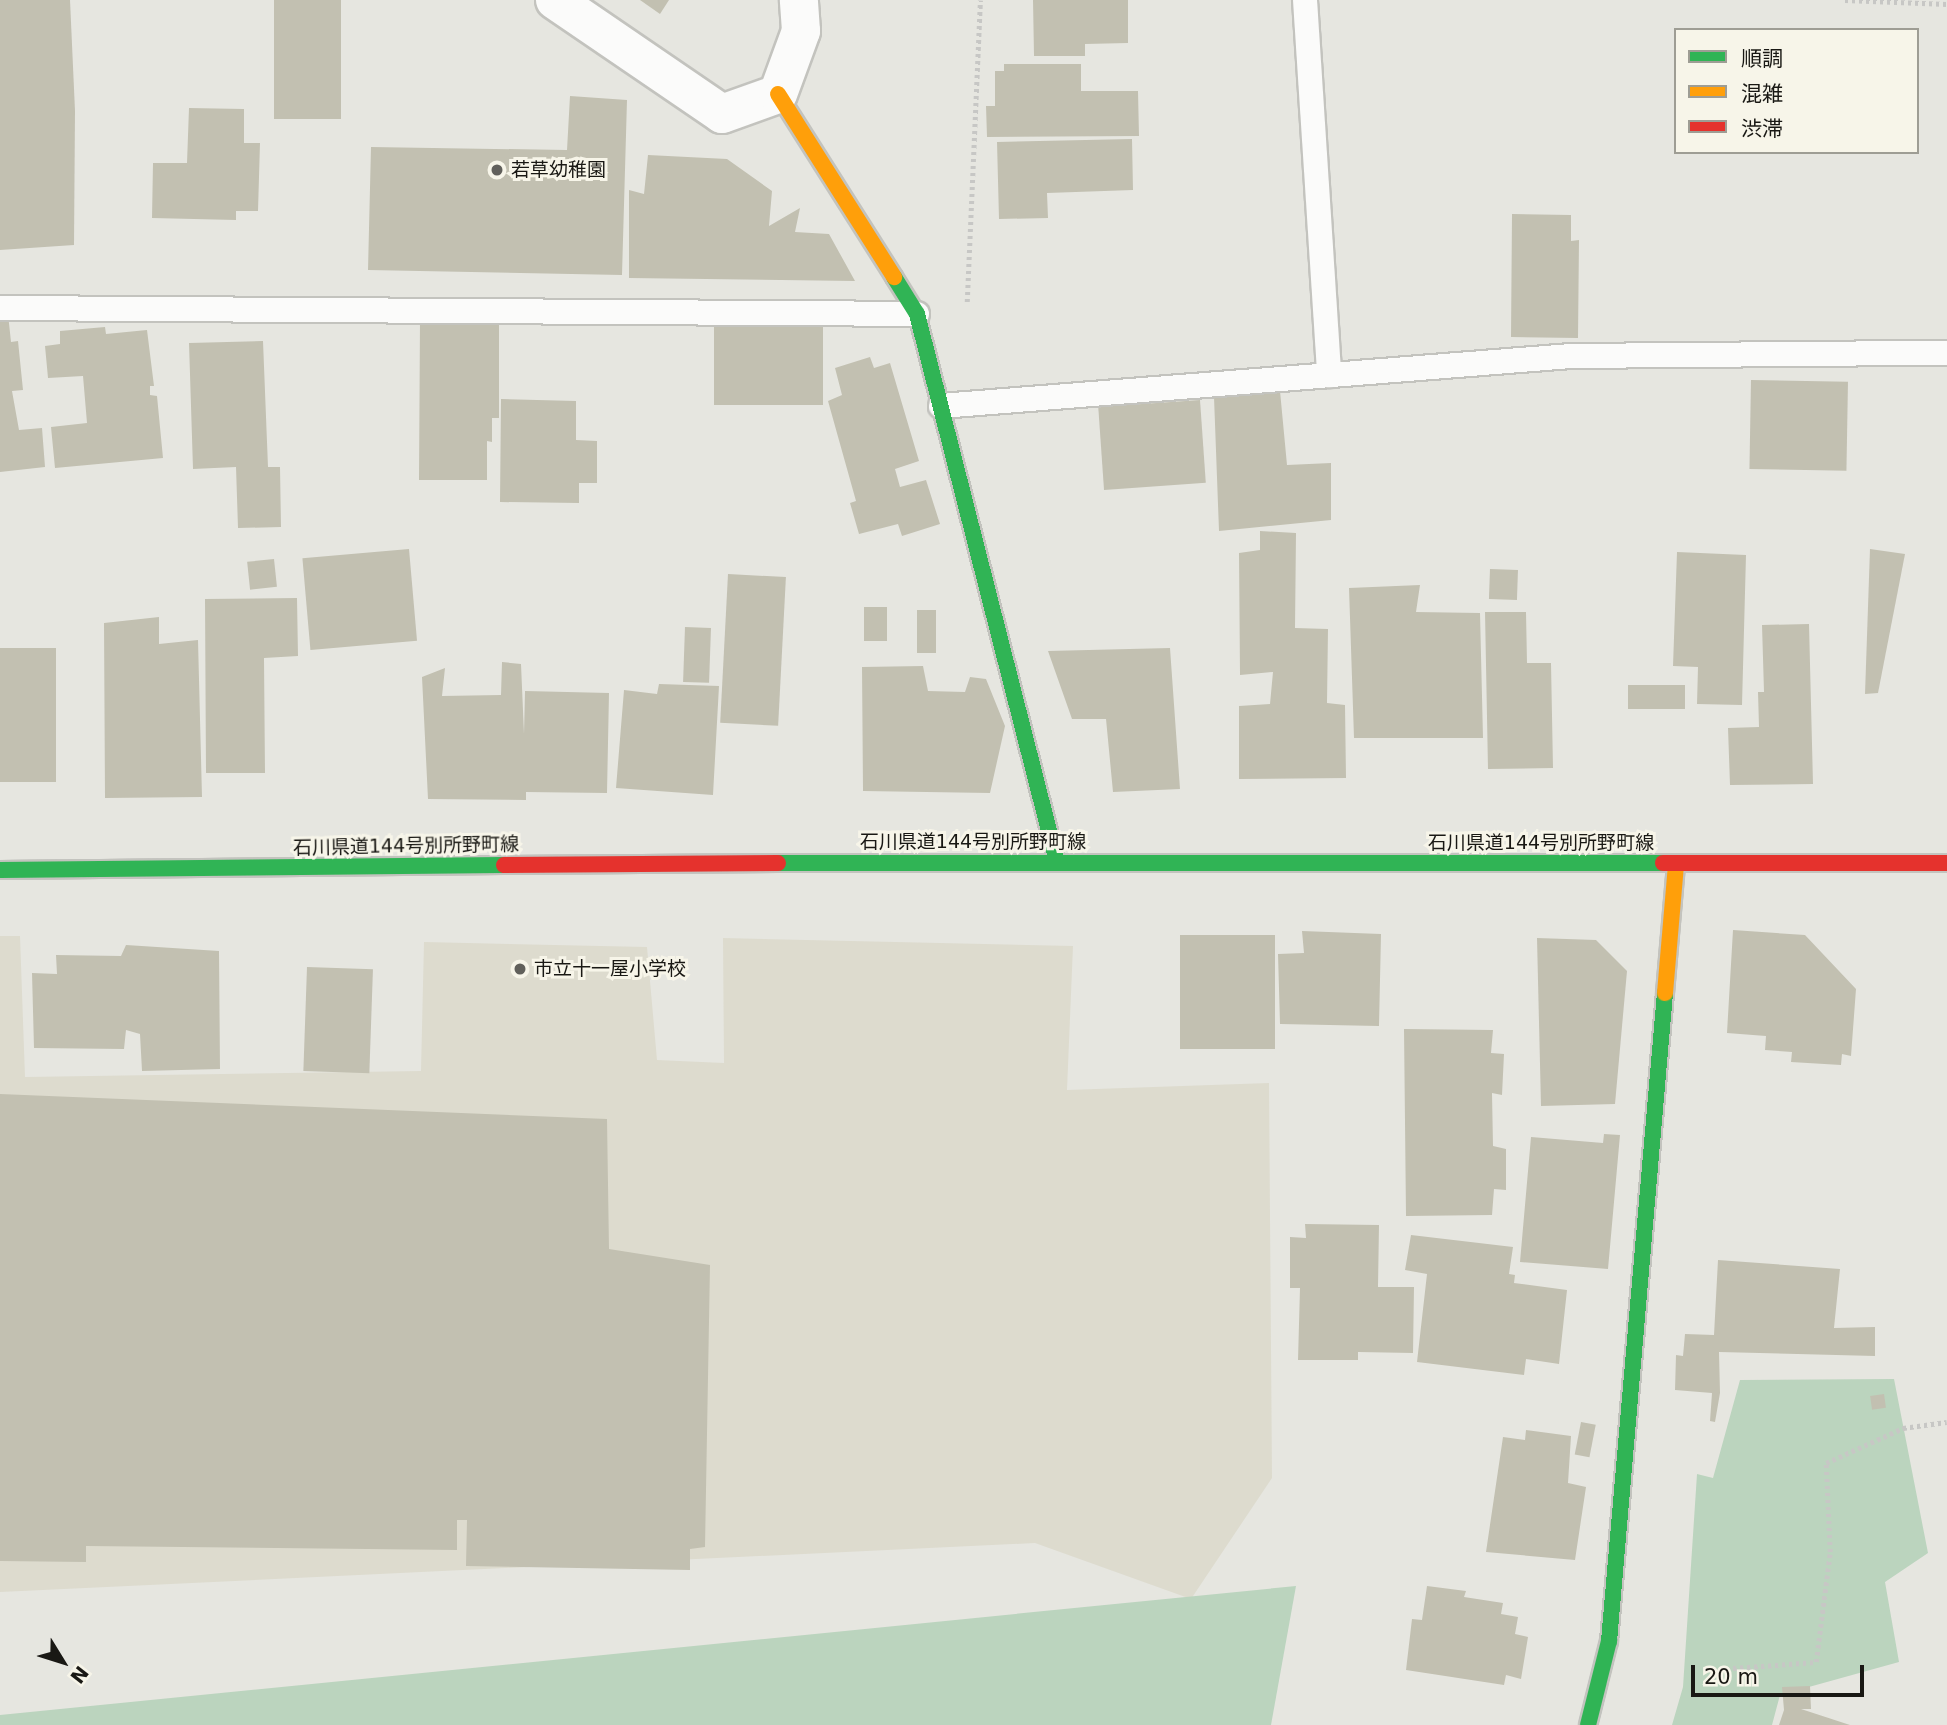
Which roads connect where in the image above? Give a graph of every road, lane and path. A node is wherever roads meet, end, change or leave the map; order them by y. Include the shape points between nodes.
1 (555, 0) edge
2 (799, 0) edge
3 (980, 0) edge
4 (1305, 0) edge
5 (1845, 0) edge
6 (1947, 4) edge
7 (778, 94) junction
8 (0, 308) edge
9 (917, 314) junction
10 (1947, 353) edge
11 (1329, 375) junction
12 (941, 406) junction
13 (1057, 862) junction
14 (1947, 863) edge
15 (1676, 864) junction
16 (0, 870) edge
17 (1947, 1422) edge
18 (1733, 1668) dead end
19 (1588, 1725) edge

1 - 7 street via 723,114
2 - 7 street via 801,31
3 - 9 path via 969,301
4 - 11 lane
5 - 6 path
7 - 9 main road
8 - 9 lane
9 - 12 main road
10 - 11 lane via 1570,356
11 - 12 lane
12 - 13 main road
13 - 15 main road, 石川県道144号別所野町線
13 - 16 main road, 石川県道144号別所野町線
14 - 15 main road, 石川県道144号別所野町線
15 - 19 main road via 1609,1641
17 - 18 path via 1903,1427 1826,1463 1830,1552 1816,1662

